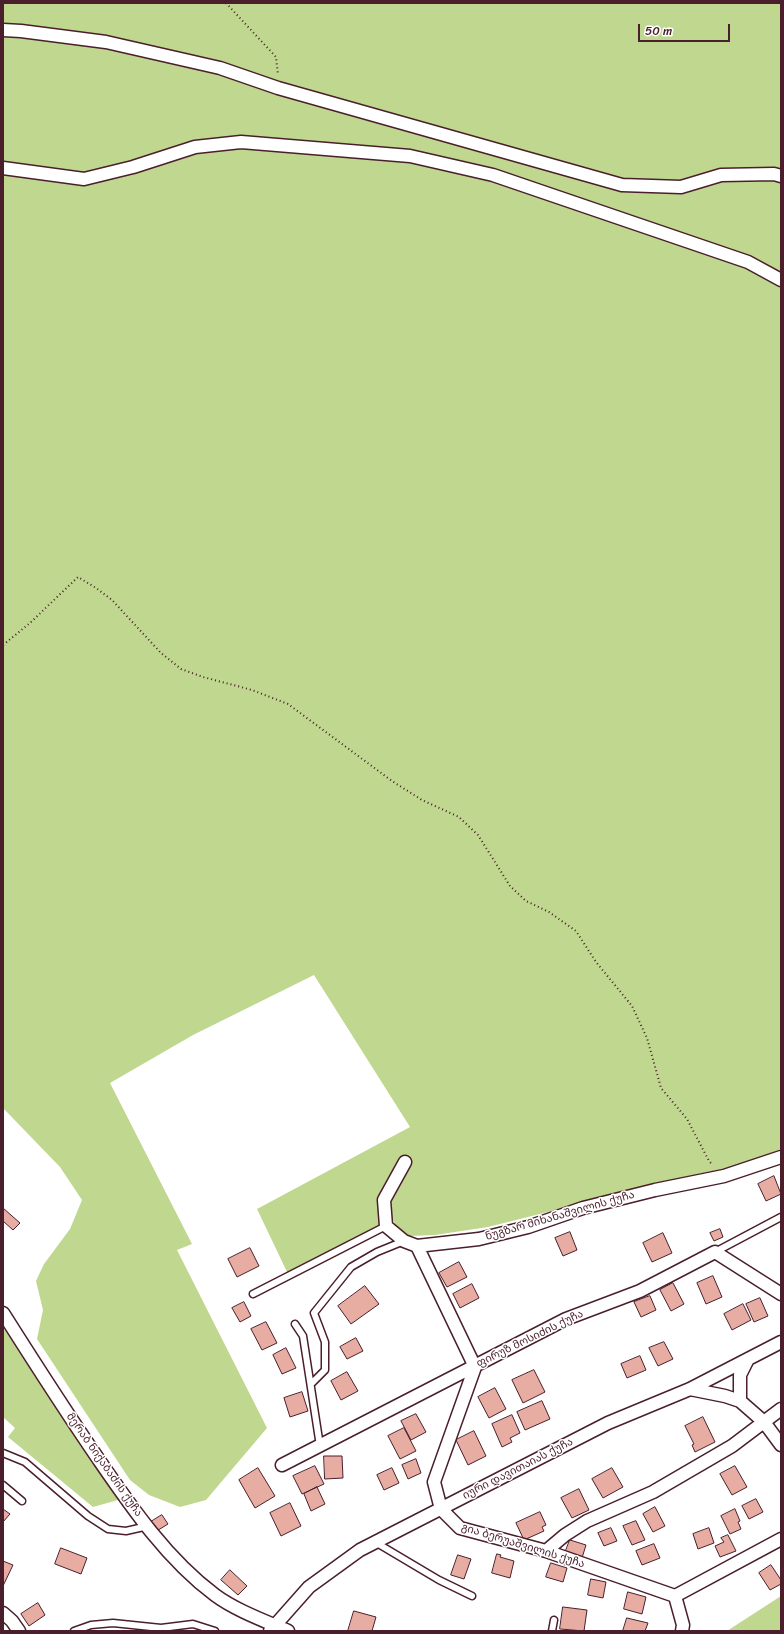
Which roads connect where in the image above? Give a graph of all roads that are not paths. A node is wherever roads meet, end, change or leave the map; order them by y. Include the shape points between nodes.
1 (3, 30) edge
2 (3, 168) edge
3 (781, 176) edge
4 (781, 280) edge
5 (781, 1157) edge
6 (405, 1162) dead end
7 (781, 1217) edge
8 (386, 1226) junction
9 (404, 1241) junction
10 (417, 1246) junction
11 (716, 1252) junction
12 (254, 1294) dead end
13 (781, 1294) edge
14 (3, 1313) edge
15 (295, 1324) dead end
16 (781, 1342) edge
17 (748, 1359) junction
18 (475, 1367) junction
19 (311, 1384) junction
20 (690, 1389) junction
21 (740, 1401) junction
22 (781, 1409) edge
23 (764, 1422) junction
24 (781, 1445) edge
25 (320, 1446) junction
26 (3, 1453) edge
27 (282, 1465) dead end
28 (3, 1485) edge
29 (22, 1501) dead end
30 (441, 1509) junction
31 (148, 1526) junction
32 (781, 1539) edge
33 (375, 1542) junction
34 (546, 1551) junction
35 (472, 1596) dead end
36 (675, 1596) junction
37 (3, 1613) edge
38 (554, 1620) dead end
39 (273, 1628) edge
40 (19, 1631) edge
41 (74, 1631) edge
42 (215, 1631) edge
43 (288, 1631) edge
44 (552, 1631) edge
45 (682, 1631) edge

1 - 3 street via 106,42 220,68 278,88 622,185 682,187 721,175
2 - 4 street via 84,179 133,167 195,147 242,142 410,156 493,175 748,262
5 - 10 street, ნუგზარ მიხანაშვილის ქუჩა via 724,1176 584,1208 528,1227 479,1239
6 - 8 street via 384,1200
7 - 11 lane, ფირუზ მოსიძის ქუჩა
8 - 9 street, ნუგზარ მიხანაშვილის ქუჩა
8 - 12 lane
9 - 10 street, ნუგზარ მიხანაშვილის ქუჩა
9 - 19 lane via 377,1252 351,1267 314,1313 324,1342 325,1370
10 - 18 street
11 - 13 street
11 - 18 street, ფირუზ მოსიძის ქუჩა via 640,1291 566,1319
14 - 31 street, მერაბ ნიქაბაძის ქუჩა via 61,1404 132,1508
15 - 19 lane via 303,1336
16 - 17 street, იური დავითაიას ქუჩა
17 - 20 street, იური დავითაიას ქუჩა
17 - 21 street via 740,1375
18 - 25 street, ფირუზ მოსიძის ქუჩა
18 - 30 street via 434,1482
19 - 25 lane
20 - 21 street
20 - 30 street, იური დავითაიას ქუჩა via 608,1423
21 - 23 street
22 - 23 street
23 - 24 street
23 - 34 street via 732,1446 653,1492 587,1521
25 - 27 street, ფირუზ მოსიძის ქუჩა
26 - 31 lane via 25,1462 88,1516 108,1529 126,1531
28 - 29 lane
30 - 33 street, იური დავითაიას ქუჩა
30 - 34 street, გია ბერუაშვილის ქუჩა via 460,1528
31 - 39 street, მერაბ ნიქაბაძის ქუჩა via 184,1569 216,1596
32 - 36 street
33 - 35 lane via 439,1580
33 - 39 street, იური დავითაიას ქუჩა via 309,1587
34 - 36 street, გია ბერუაშვილის ქუჩა
36 - 45 street via 683,1625
37 - 40 street
38 - 44 lane
39 - 43 street, მერაბ ნიქაბაძის ქუჩა
41 - 42 lane via 91,1625 112,1623 161,1628 193,1624

